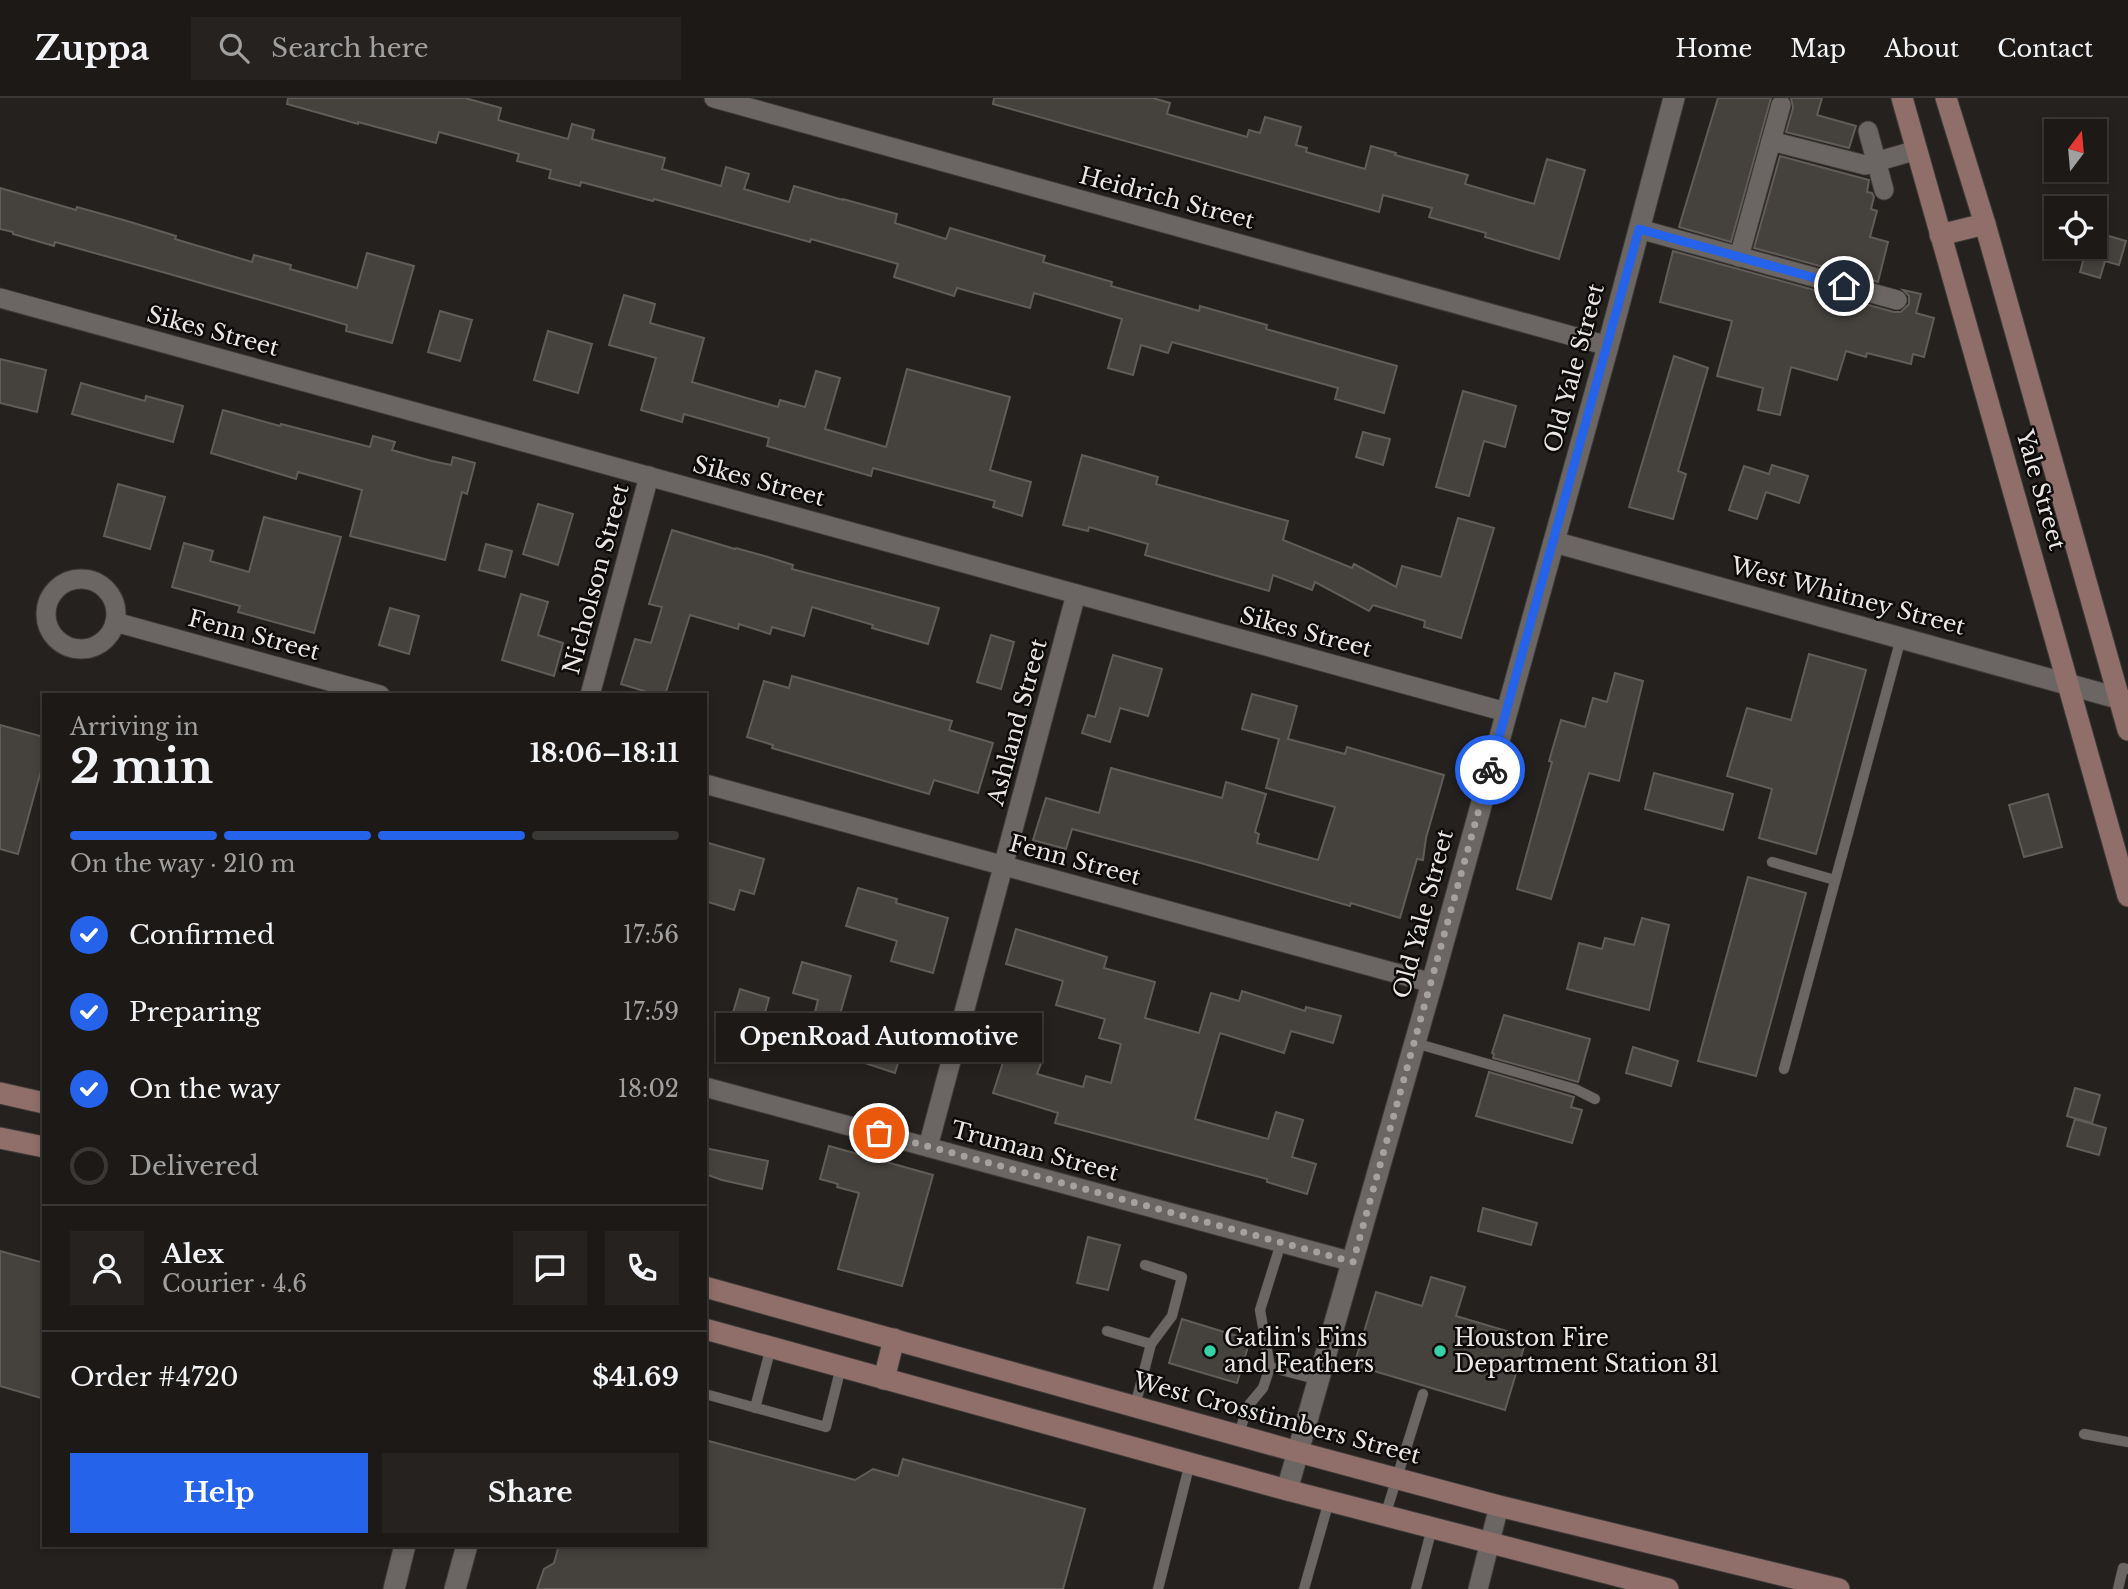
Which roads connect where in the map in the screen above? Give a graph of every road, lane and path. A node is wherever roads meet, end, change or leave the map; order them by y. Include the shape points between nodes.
1 (713, 98) edge
2 (1674, 98) edge
3 (1902, 98) edge
4 (1946, 98) edge
5 (1781, 106) dead end
6 (1868, 131) dead end
7 (1771, 141) junction
8 (1916, 150) junction
9 (1876, 162) junction
10 (1884, 190) dead end
11 (1985, 224) junction
12 (1639, 229) junction
13 (1940, 235) junction
14 (1740, 257) junction
15 (0, 298) edge
16 (1897, 300) dead end
17 (1608, 346) junction
18 (649, 476) junction
19 (1554, 542) junction
20 (1076, 594) junction
21 (115, 622) dead end
22 (1901, 638) junction
23 (2069, 684) junction
24 (373, 693) edge
25 (591, 693) edge
26 (2123, 700) edge
27 (1506, 712) junction
28 (2128, 730) edge
29 (707, 785) edge
30 (1772, 862) dead end
31 (1003, 866) junction
32 (1835, 880) junction
33 (2128, 896) edge
34 (1432, 983) junction
35 (1415, 1043) junction
36 (1784, 1069) dead end
37 (707, 1088) edge
38 (0, 1093) edge
39 (1595, 1099) dead end
40 (42, 1103) edge
41 (0, 1138) edge
42 (42, 1147) edge
43 (928, 1147) junction
44 (1281, 1243) junction
45 (1353, 1262) junction
46 (1145, 1265) dead end
47 (707, 1288) edge
48 (707, 1330) edge
49 (1107, 1331) dead end
50 (894, 1339) junction
51 (1151, 1344) junction
52 (771, 1347) junction
53 (841, 1367) junction
54 (1269, 1367) junction
55 (884, 1379) junction
56 (1319, 1380) junction
57 (1423, 1394) dead end
58 (707, 1395) edge
59 (1135, 1406) junction
60 (755, 1408) junction
61 (2084, 1434) dead end
62 (1239, 1435) junction
63 (2128, 1442) edge
64 (1298, 1452) junction
65 (1190, 1464) junction
66 (1398, 1478) junction
67 (1287, 1490) junction
68 (1329, 1501) junction
69 (1499, 1506) junction
70 (1385, 1516) junction
71 (1433, 1528) junction
72 (1490, 1543) junction
73 (404, 1547) edge
74 (466, 1547) edge
75 (2128, 1569) edge
76 (1810, 1585) edge
77 (394, 1589) edge
78 (455, 1589) edge
79 (1158, 1589) edge
80 (1304, 1589) edge
81 (1416, 1589) edge
82 (1478, 1589) edge
83 (1668, 1589) edge
84 (1839, 1589) edge
85 (2118, 1589) edge

1 - 17 street, Heidrich Street
2 - 12 street, Old Yale Street
3 - 8 main road, Yale Street
4 - 11 main road, Yale Street
5 - 7 street
6 - 9 street
7 - 9 street via 1865,165
7 - 14 street
8 - 9 street
8 - 13 main road, Yale Street
9 - 10 street
11 - 13 main road
11 - 26 main road, Yale Street
12 - 14 street
12 - 17 street, Old Yale Street
13 - 23 main road, Yale Street
14 - 16 street
15 - 18 street, Sikes Street
17 - 19 street, Old Yale Street
18 - 20 street, Sikes Street
18 - 25 street, Nicholson Street
19 - 22 street, West Whitney Street
19 - 27 street, Old Yale Street
20 - 27 street, Sikes Street
20 - 31 street, Ashland Street
21 - 24 street, Fenn Street
22 - 23 street, West Whitney Street
22 - 32 lane
23 - 26 street, West Whitney Street
23 - 33 main road, Yale Street
26 - 28 main road, Yale Street
27 - 34 street, Old Yale Street
29 - 31 street, Fenn Street
30 - 32 lane
31 - 34 street, Fenn Street
31 - 43 street, Ashland Street
32 - 36 lane
34 - 35 street, Old Yale Street
35 - 39 lane via 1575,1089
35 - 45 street, Old Yale Street
37 - 43 street, Truman Street
38 - 40 main road
41 - 42 main road
43 - 44 street, Truman Street
44 - 45 street, Truman Street
44 - 54 lane via 1260,1310
45 - 56 street, Old Yale Street
46 - 51 lane via 1182,1276 1172,1316
47 - 50 main road, West Crosstimbers Street
48 - 52 main road
49 - 51 lane
50 - 55 main road
50 - 59 main road, West Crosstimbers Street
51 - 59 lane
52 - 53 main road
52 - 60 lane
53 - 55 main road
53 - 60 lane via 826,1427
54 - 56 lane
54 - 62 lane via 1263,1388 1247,1407
55 - 65 main road
56 - 64 street, Old Yale Street
57 - 66 lane
58 - 60 lane
59 - 62 main road, West Crosstimbers Street
61 - 63 lane
62 - 64 main road, West Crosstimbers Street
64 - 66 main road, West Crosstimbers Street
64 - 67 street, Old Yale Street
65 - 67 main road
65 - 79 lane
66 - 69 main road, West Crosstimbers Street
66 - 70 lane
67 - 68 main road
68 - 70 main road
68 - 80 lane
69 - 72 street
69 - 76 main road, West Crosstimbers Street
70 - 71 main road
71 - 72 main road
71 - 81 lane
72 - 82 street
72 - 83 main road
73 - 77 street
74 - 78 street
75 - 85 lane via 2123,1569
76 - 84 main road, West Crosstimbers Street

